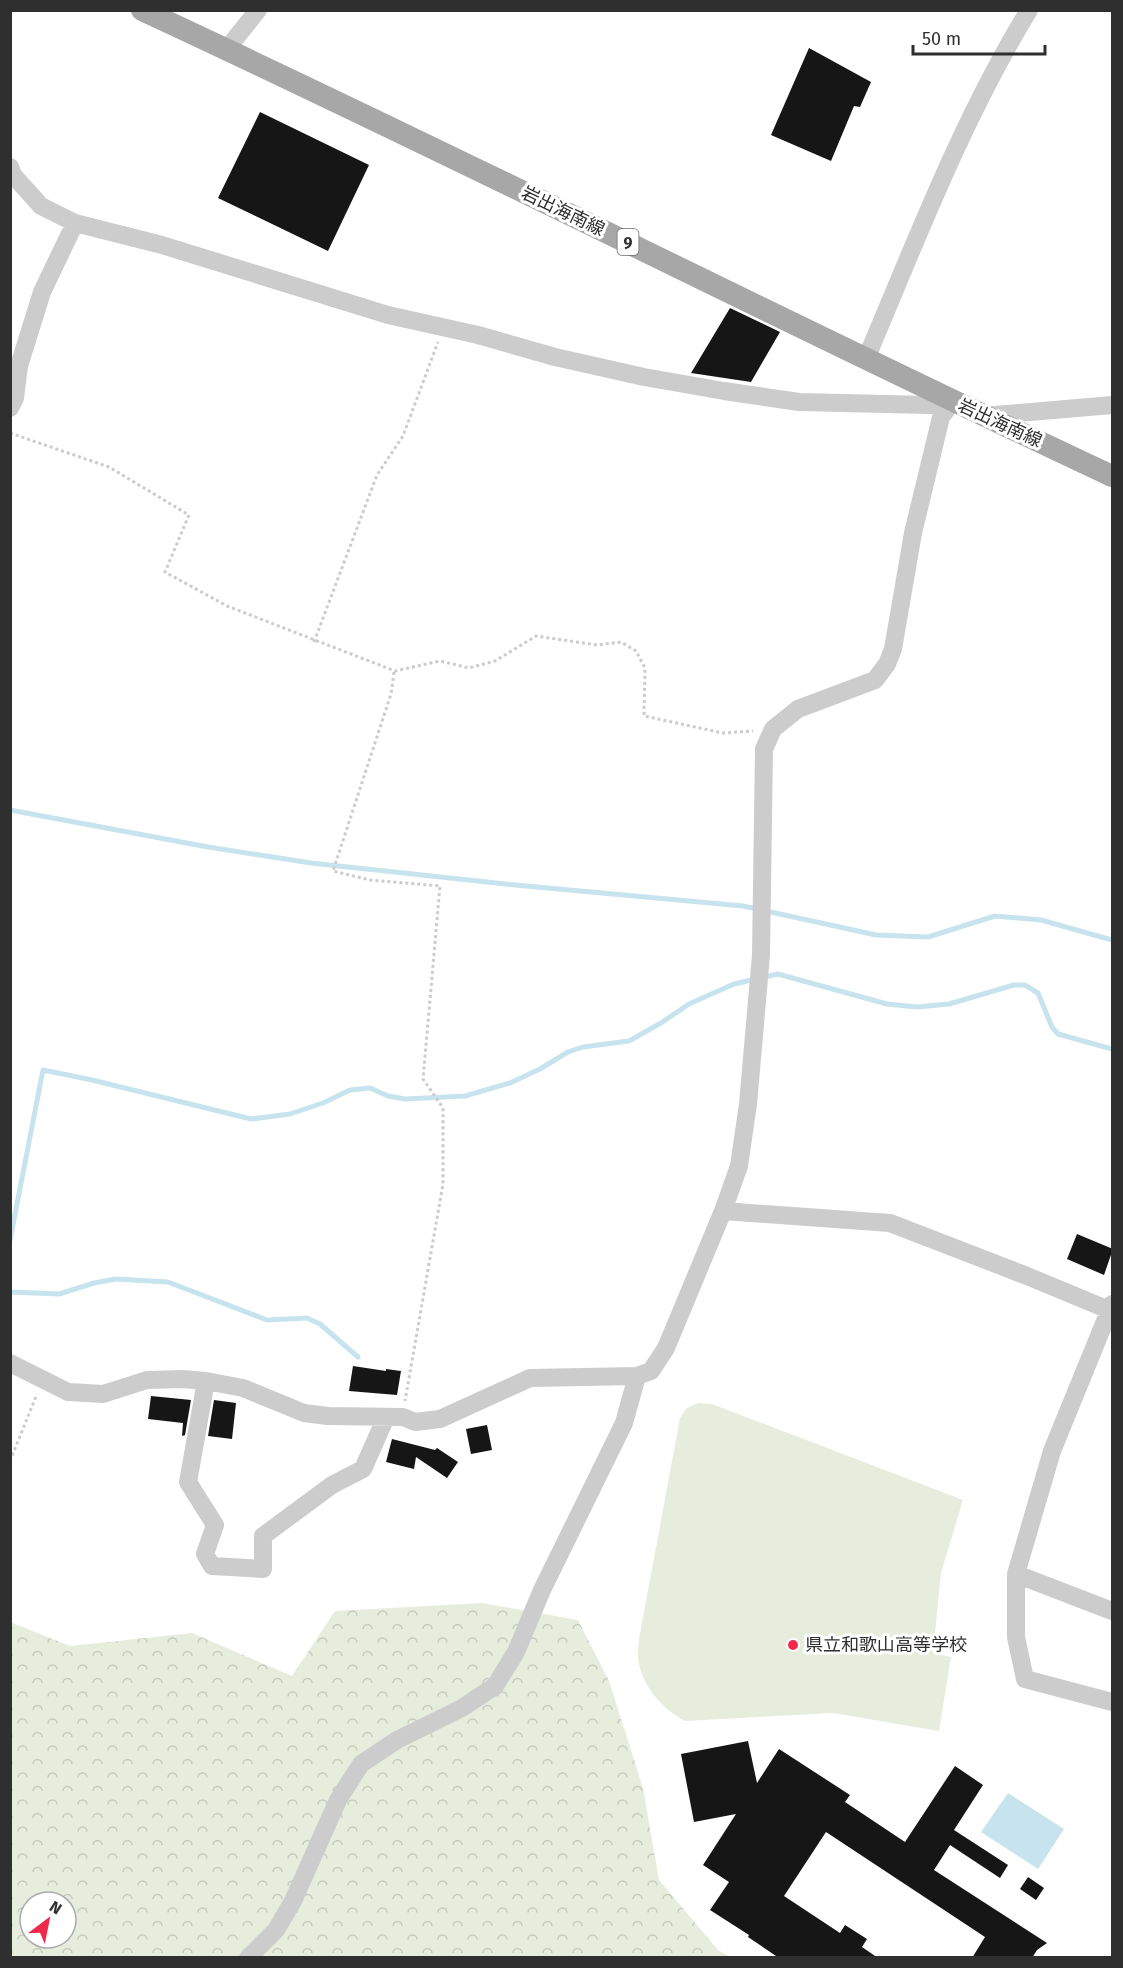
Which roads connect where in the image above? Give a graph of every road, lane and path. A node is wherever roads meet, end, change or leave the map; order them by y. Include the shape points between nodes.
1 (142, 10) edge
2 (258, 10) edge
3 (1029, 10) edge
4 (226, 50) junction
5 (10, 167) edge
6 (75, 223) junction
7 (444, 328) junction
8 (866, 359) junction
9 (953, 401) junction
10 (1113, 405) edge
11 (10, 408) edge
12 (983, 416) junction
13 (10, 433) edge
14 (1113, 476) edge
15 (315, 642) junction
16 (394, 671) junction
17 (773, 729) junction
18 (723, 1210) junction
19 (1111, 1307) edge
20 (10, 1363) edge
21 (637, 1376) junction
22 (44, 1378) junction
23 (206, 1381) junction
24 (394, 1417) junction
25 (10, 1461) edge
26 (1016, 1574) junction
27 (1113, 1611) edge
28 (1113, 1702) edge
29 (248, 1958) edge

1 - 4 main road, 岩出海南線 / 9
2 - 4 street
3 - 8 street via 988,79
4 - 8 main road, 岩出海南線 / 9
5 - 6 street via 41,206
6 - 7 street
6 - 11 street via 42,292
7 - 9 street via 644,377 799,402 928,405
7 - 15 path via 403,436 377,475
8 - 9 main road, 岩出海南線 / 9
9 - 12 main road, 岩出海南線 / 9
9 - 17 street via 941,417 887,664 875,680 798,709
10 - 12 street
12 - 14 main road, 岩出海南線 / 9
13 - 15 path via 109,468 189,515 165,572 227,606
15 - 16 path
16 - 17 path via 440,661 469,668 495,661 536,636 597,645 621,642 636,651 645,668 644,716 723,733
16 - 24 path via 391,694 333,871 370,880 440,886 423,1078 443,1108 443,1184
17 - 18 street via 764,749 761,955 748,1104 739,1166
18 - 19 street via 890,1223
18 - 21 street via 666,1348 651,1371
19 - 26 street via 1052,1451
20 - 22 street
21 - 24 street via 530,1378 440,1419 415,1422
21 - 29 street via 624,1423 516,1652 495,1686 361,1764 338,1800 276,1930
22 - 23 street via 68,1392 102,1394 147,1380
22 - 25 path
23 - 24 street via 243,1388 304,1413
23 - 24 street via 189,1482 215,1525 205,1554 212,1566 263,1569 263,1536 332,1485 363,1469
26 - 27 street
26 - 28 street via 1016,1637 1026,1679

